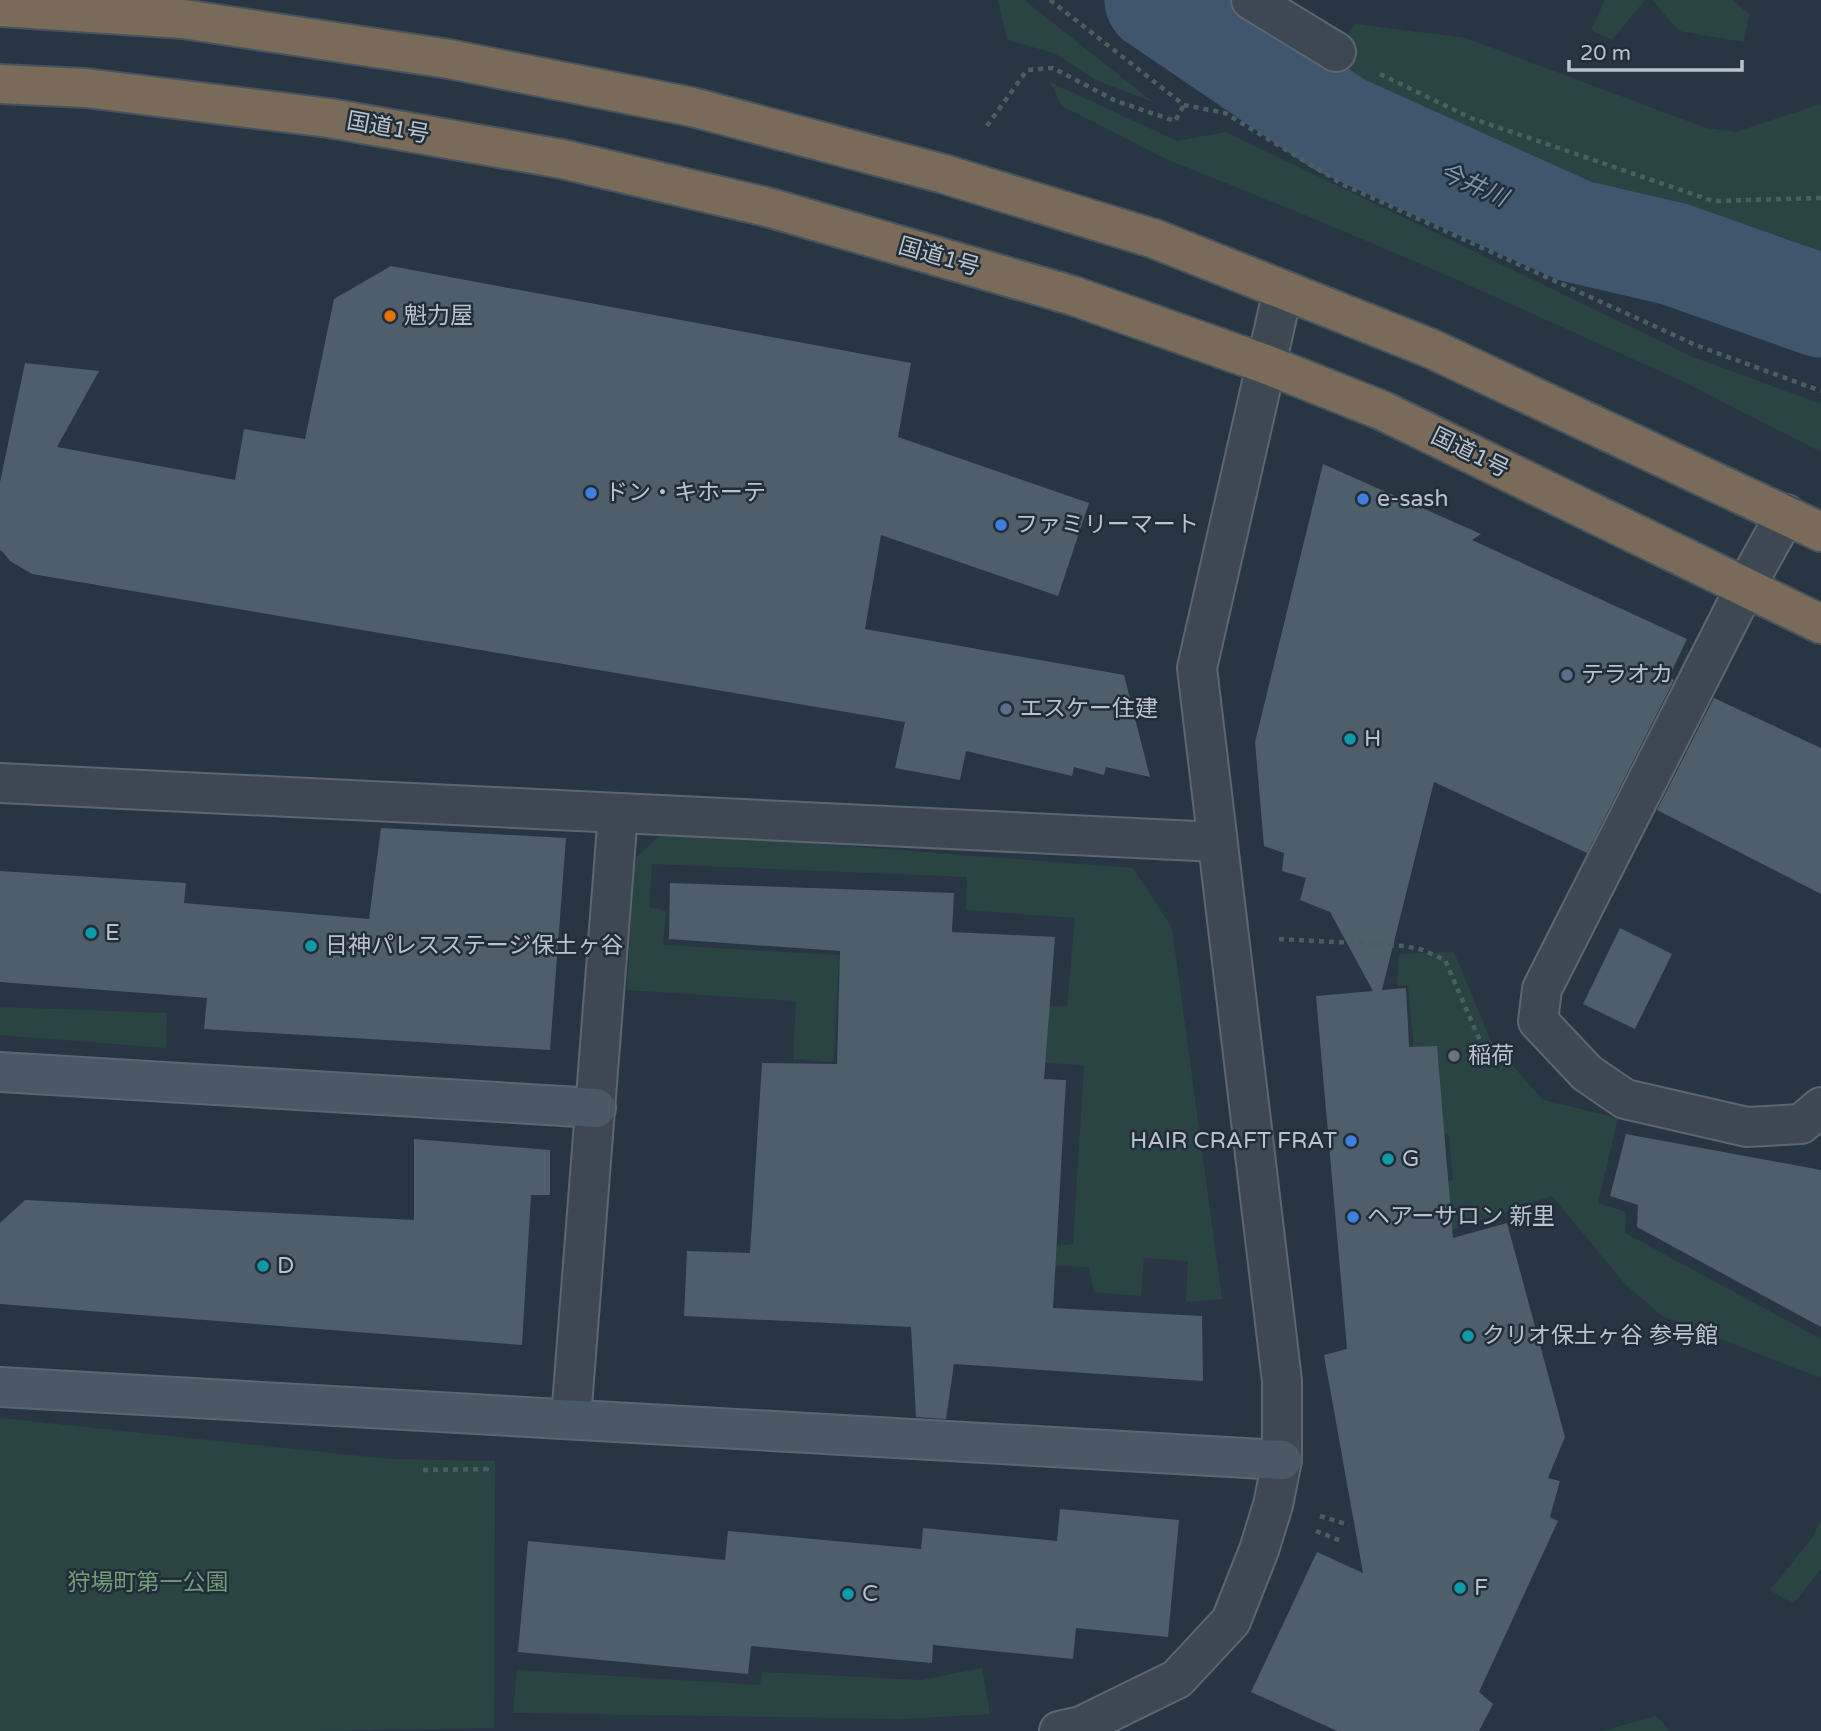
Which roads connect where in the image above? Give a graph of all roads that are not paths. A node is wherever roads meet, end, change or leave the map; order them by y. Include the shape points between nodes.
1 (1251, 0) edge
2 (0, 7) edge
3 (1336, 52) road end
4 (0, 84) edge
5 (1283, 290) junction
6 (1265, 364) junction
7 (1786, 514) junction
8 (1821, 532) edge
9 (1746, 586) junction
10 (1821, 624) edge
11 (0, 783) edge
12 (618, 813) junction
13 (1217, 842) junction
14 (0, 1072) edge
15 (596, 1108) junction
16 (1821, 1108) edge
17 (0, 1387) edge
18 (571, 1419) junction
19 (1282, 1460) junction
20 (1059, 1731) edge

1 - 3 street
2 - 5 highway via 183,19 449,59 692,107 997,190 1155,239
4 - 6 highway, 国道1号 via 86,89 329,118 574,162 767,206 1074,296
5 - 6 street
5 - 7 highway via 1432,349
6 - 9 highway, 国道1号 via 1381,410
6 - 13 street via 1197,668
7 - 8 highway
7 - 9 street
9 - 10 highway, 国道1号
9 - 16 street via 1542,989 1538,1021 1587,1073 1625,1099 1747,1127 1801,1124
11 - 12 street
12 - 13 street
12 - 15 street
13 - 19 street via 1282,1381
14 - 15 street
15 - 18 street
17 - 18 street
18 - 19 street
19 - 20 street via 1259,1550 1231,1621 1177,1679 1081,1726

